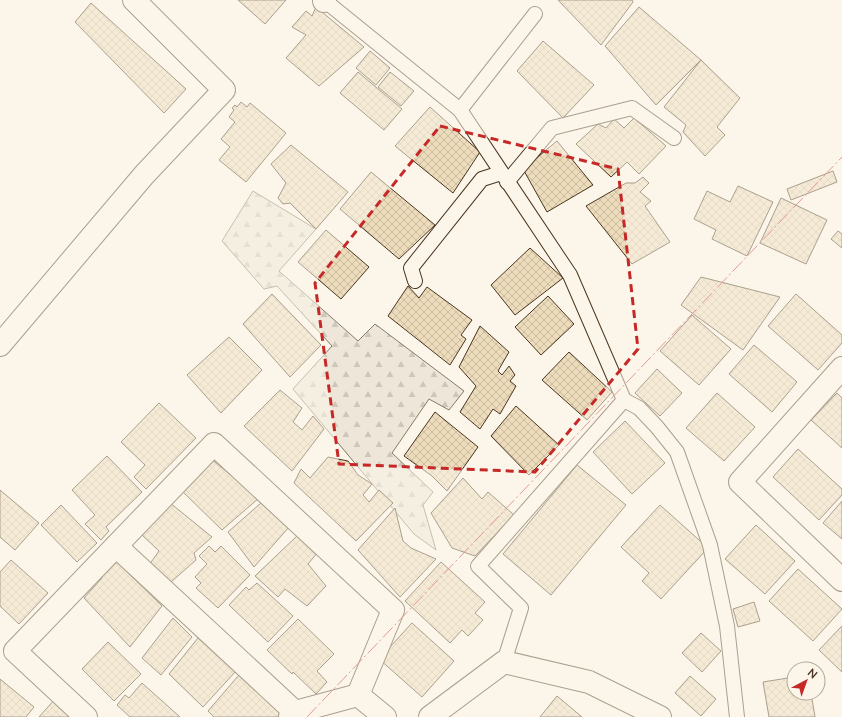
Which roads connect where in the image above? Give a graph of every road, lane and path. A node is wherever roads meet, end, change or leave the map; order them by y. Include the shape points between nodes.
1 (134, 0) edge
2 (324, 0) edge
3 (535, 14) dead end
4 (460, 110) junction
5 (674, 138) dead end
6 (504, 177) junction
7 (415, 281) dead end
8 (0, 345) edge
9 (842, 368) edge
10 (624, 400) junction
11 (116, 546) junction
12 (842, 580) edge
13 (504, 662) junction
14 (358, 695) junction
15 (292, 715) edge
16 (86, 717) edge
17 (385, 717) edge
18 (430, 717) edge
19 (660, 717) edge
20 (737, 717) edge

1 - 8 street via 224,90 144,175
2 - 4 lane
3 - 4 lane
4 - 6 lane
5 - 6 lane via 632,108 552,128
6 - 7 lane via 482,179 410,268
6 - 10 lane via 570,275
9 - 12 street via 740,482
10 - 13 lane via 478,566 520,608
10 - 20 lane via 639,408 657,427 680,459 710,545 727,626
11 - 14 street via 214,444 393,610
11 - 15 street
11 - 16 street via 15,651
13 - 18 street
13 - 19 street via 589,682
14 - 15 street
14 - 17 street

